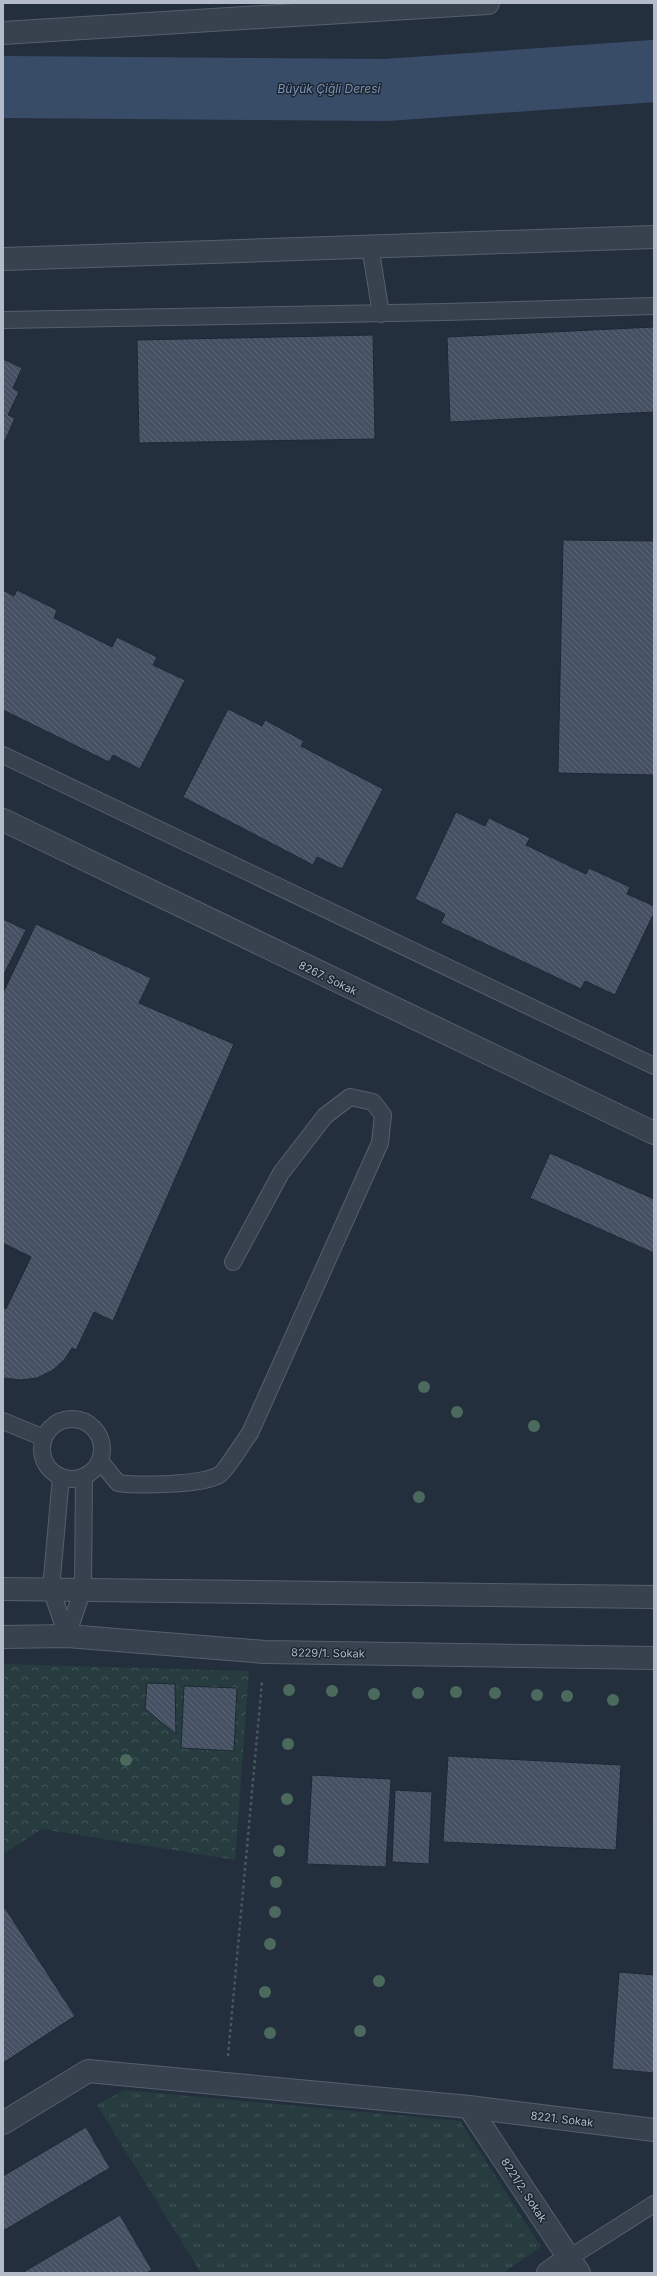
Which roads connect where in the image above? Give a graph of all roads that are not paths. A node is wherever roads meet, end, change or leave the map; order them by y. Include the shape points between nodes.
1 (488, 3) edge
2 (3, 33) edge
3 (654, 236) edge
4 (370, 246) junction
5 (3, 259) edge
6 (654, 306) edge
7 (381, 314) junction
8 (3, 320) edge
9 (3, 755) edge
10 (3, 820) edge
11 (654, 1066) edge
12 (654, 1133) edge
13 (234, 1262) dead end
14 (3, 1421) edge
15 (44, 1438) junction
16 (100, 1461) junction
17 (61, 1477) junction
18 (84, 1477) junction
19 (3, 1589) edge
20 (51, 1589) junction
21 (83, 1589) junction
22 (654, 1597) edge
23 (67, 1636) junction
24 (3, 1637) edge
25 (654, 1658) edge
26 (469, 2107) junction
27 (3, 2123) edge
28 (654, 2130) edge
29 (654, 2204) edge
30 (574, 2266) edge
31 (548, 2273) edge

1 - 2 street
3 - 4 street
4 - 5 street
4 - 7 lane
6 - 7 lane
7 - 8 lane
9 - 11 lane
10 - 12 street, 8267. Sokak
13 - 16 lane via 281,1174 325,1116 350,1096 373,1102 383,1115 380,1143 250,1433 220,1475 200,1481 135,1485 118,1482
14 - 15 lane
15 - 16 lane via 51,1428 60,1422 72,1419 84,1421 94,1427 100,1437 103,1449
15 - 17 lane via 44,1462 51,1471
16 - 18 lane via 94,1470
17 - 18 lane via 73,1480
17 - 20 lane
18 - 21 lane
19 - 20 street
20 - 21 street
20 - 23 lane
21 - 22 street
21 - 23 lane
23 - 24 street, 8229/1. Sokak
23 - 25 street, 8229/1. Sokak via 265,1652
26 - 27 street, 8221. Sokak via 88,2071
26 - 28 street, 8221. Sokak
26 - 30 street, 8221/2. Sokak
29 - 30 lane
30 - 31 street

